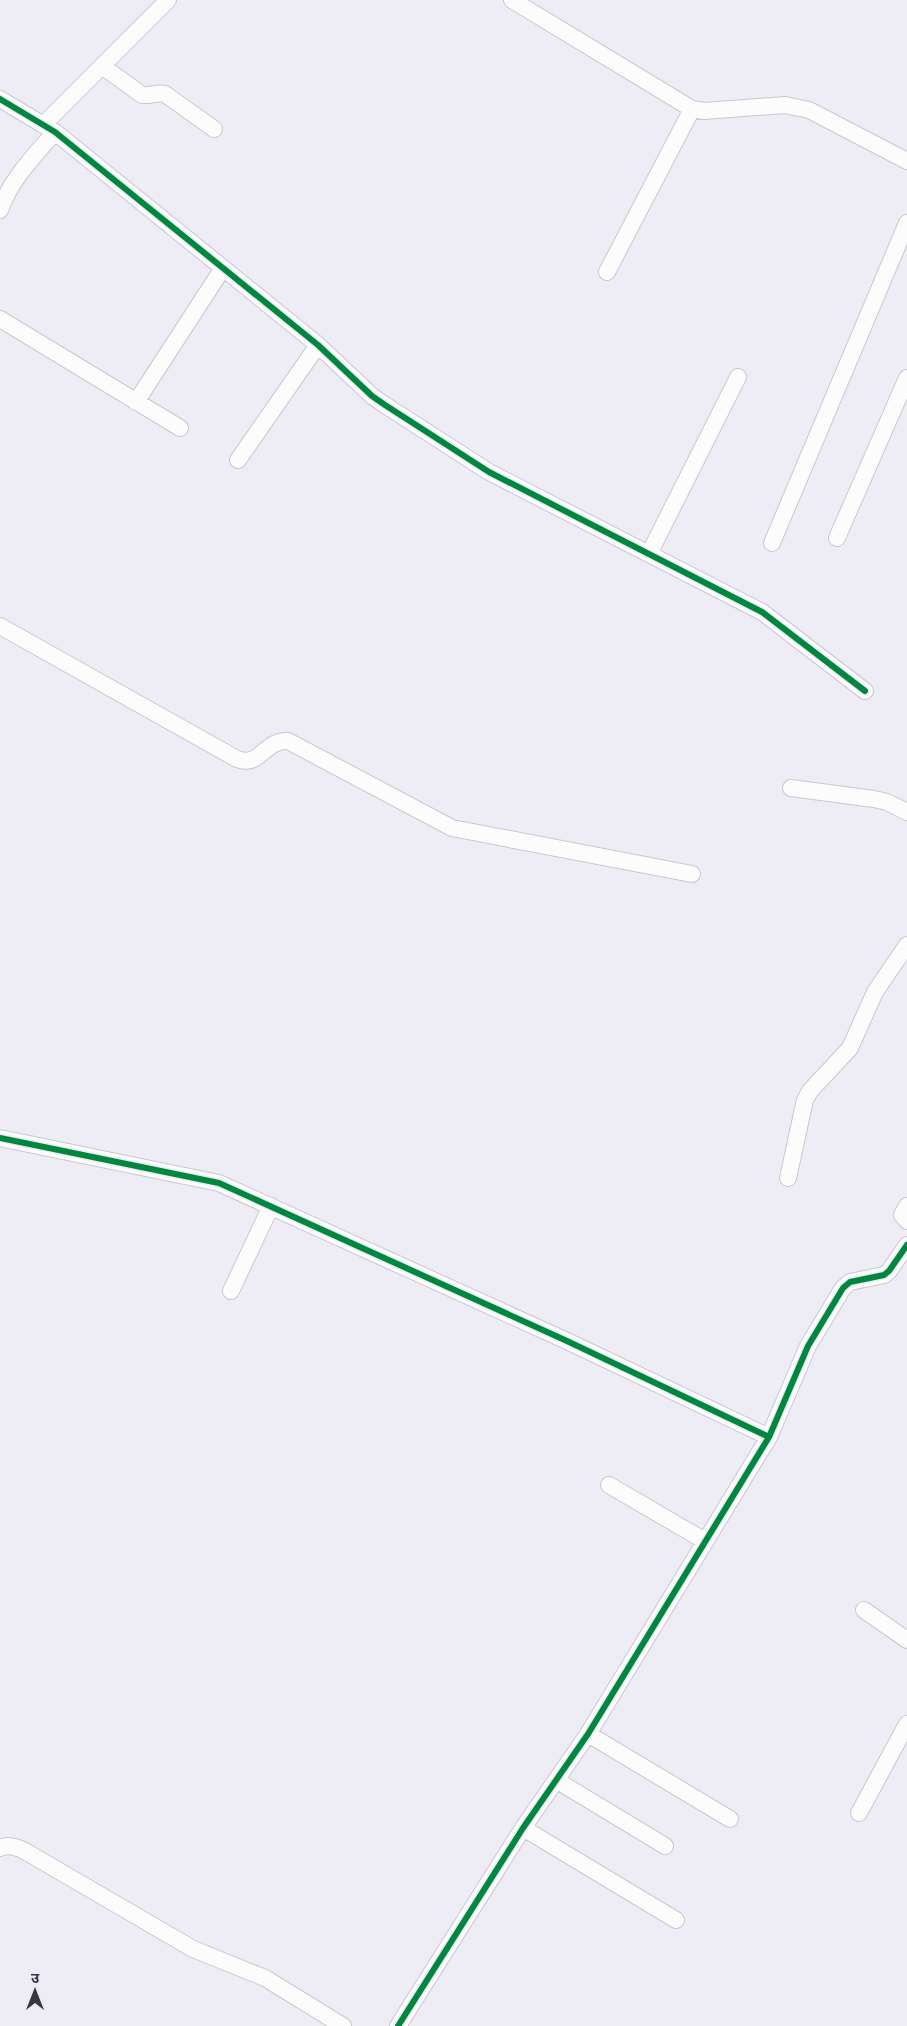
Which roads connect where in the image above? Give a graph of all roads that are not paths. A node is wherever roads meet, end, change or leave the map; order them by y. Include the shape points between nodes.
1 (168, 0) edge
2 (512, 0) edge
3 (102, 66) junction
4 (0, 99) edge
5 (692, 109) junction
6 (49, 128) junction
7 (214, 129) dead end
8 (907, 161) edge
9 (0, 210) edge
10 (907, 223) edge
11 (223, 268) junction
12 (607, 272) dead end
13 (0, 319) edge
14 (318, 345) junction
15 (738, 377) dead end
16 (907, 378) edge
17 (136, 402) junction
18 (180, 428) dead end
19 (238, 460) dead end
20 (837, 538) dead end
21 (772, 543) dead end
22 (649, 554) junction
23 (0, 626) edge
24 (865, 691) dead end
25 (791, 788) dead end
26 (907, 812) edge
27 (692, 874) dead end
28 (907, 945) edge
29 (0, 1138) edge
30 (788, 1178) dead end
31 (271, 1206) junction
32 (907, 1206) edge
33 (907, 1221) edge
34 (907, 1244) edge
35 (231, 1291) dead end
36 (769, 1437) junction
37 (609, 1485) dead end
38 (705, 1541) junction
39 (864, 1610) dead end
40 (907, 1640) edge
41 (905, 1732) edge
42 (588, 1734) junction
43 (556, 1780) junction
44 (859, 1812) dead end
45 (730, 1819) dead end
46 (523, 1828) junction
47 (665, 1846) dead end
48 (0, 1848) edge
49 (676, 1920) dead end
50 (343, 2026) edge
51 (398, 2026) edge

1 - 3 street
2 - 5 street
3 - 6 street
3 - 7 street via 142,95 165,94
4 - 6 street
5 - 8 street via 797,106
5 - 12 street
6 - 9 street via 7,191
6 - 11 street
10 - 21 street
11 - 14 street
11 - 17 street
13 - 17 street
14 - 19 street
14 - 22 street via 372,396 489,472
15 - 22 street
16 - 20 street
17 - 18 street
22 - 24 street via 762,612
23 - 27 street via 236,760 254,760 270,744 288,741 452,828
25 - 26 street via 874,799
28 - 30 street via 875,992 850,1048 810,1090
29 - 31 street via 219,1183
31 - 35 street
31 - 36 street
32 - 33 street via 902,1215
34 - 36 street via 884,1275 850,1282 843,1288 808,1346
36 - 38 street
37 - 38 street
38 - 42 street
39 - 40 street
41 - 44 street
42 - 43 street
42 - 45 street
43 - 46 street
43 - 47 street
46 - 49 street
46 - 51 street
48 - 50 street via 13,1846 23,1850 193,1948 265,1978

